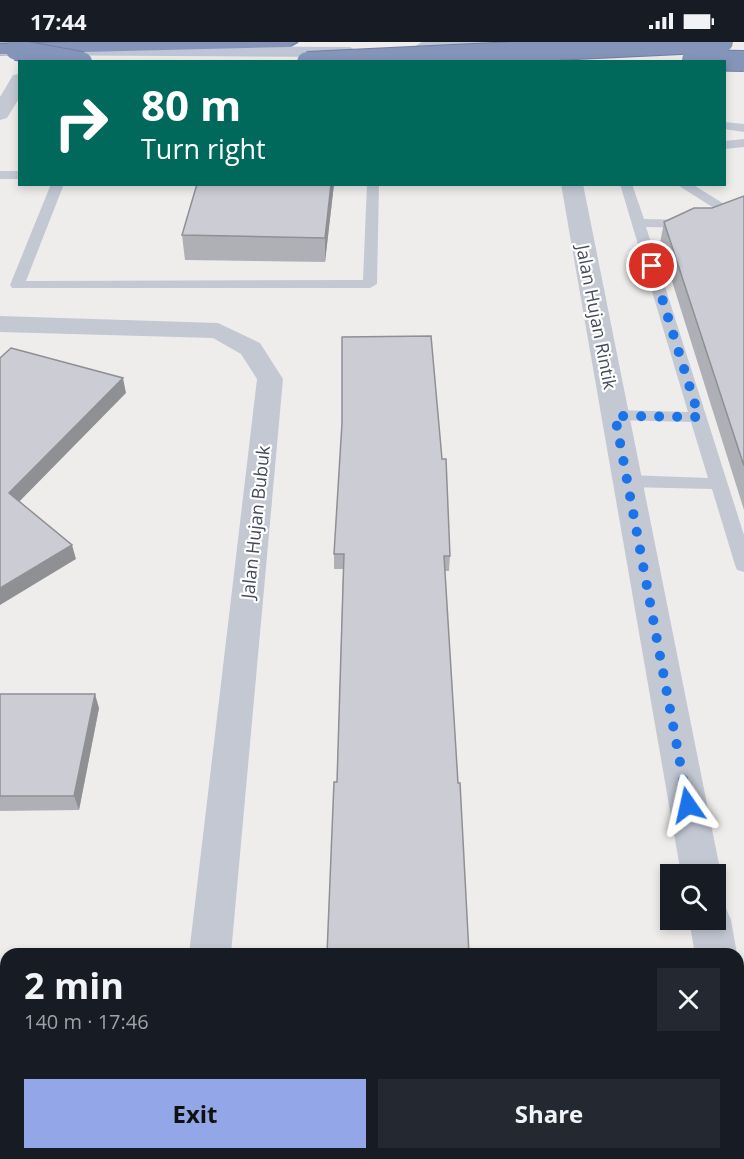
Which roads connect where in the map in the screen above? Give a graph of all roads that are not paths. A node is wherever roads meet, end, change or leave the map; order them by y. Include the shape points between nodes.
1 (288, 42) edge
2 (499, 42) edge
3 (599, 42) edge
4 (723, 42) edge
5 (439, 46) junction
6 (16, 52) edge
7 (69, 60) edge
8 (349, 60) edge
9 (486, 60) edge
10 (567, 60) edge
11 (726, 61) edge
12 (744, 61) edge
13 (18, 82) edge
14 (0, 114) edge
15 (726, 125) edge
16 (744, 128) edge
17 (744, 143) edge
18 (726, 145) edge
19 (0, 175) edge
20 (18, 175) edge
21 (57, 186) edge
22 (373, 186) edge
23 (572, 186) edge
24 (627, 186) edge
25 (686, 186) edge
26 (738, 211) edge
27 (638, 223) junction
28 (0, 324) edge
29 (615, 416) junction
30 (699, 417) junction
31 (628, 481) junction
32 (719, 484) junction
33 (744, 565) edge
34 (699, 864) edge
35 (712, 930) edge
36 (211, 948) edge
37 (715, 948) edge

1 - 6 highway, bridge
2 - 5 main road
3 - 10 street
4 - 8 highway, bridge
5 - 6 main road via 347,52
5 - 9 street
6 - 7 highway, bridge
11 - 12 highway, bridge
13 - 14 street
15 - 16 lane
17 - 18 lane
19 - 20 lane
21 - 22 lane via 16,285 370,284
23 - 29 street, Jalan Hujan Rintik
24 - 27 lane
25 - 26 lane
26 - 27 lane via 711,222
27 - 30 lane
28 - 36 street, Jalan Hujan Bubuk via 218,330 251,349 270,379
29 - 30 lane
29 - 31 street, Jalan Hujan Rintik
30 - 32 lane
31 - 32 lane
31 - 34 street, Jalan Hujan Rintik
32 - 33 lane
35 - 37 street

